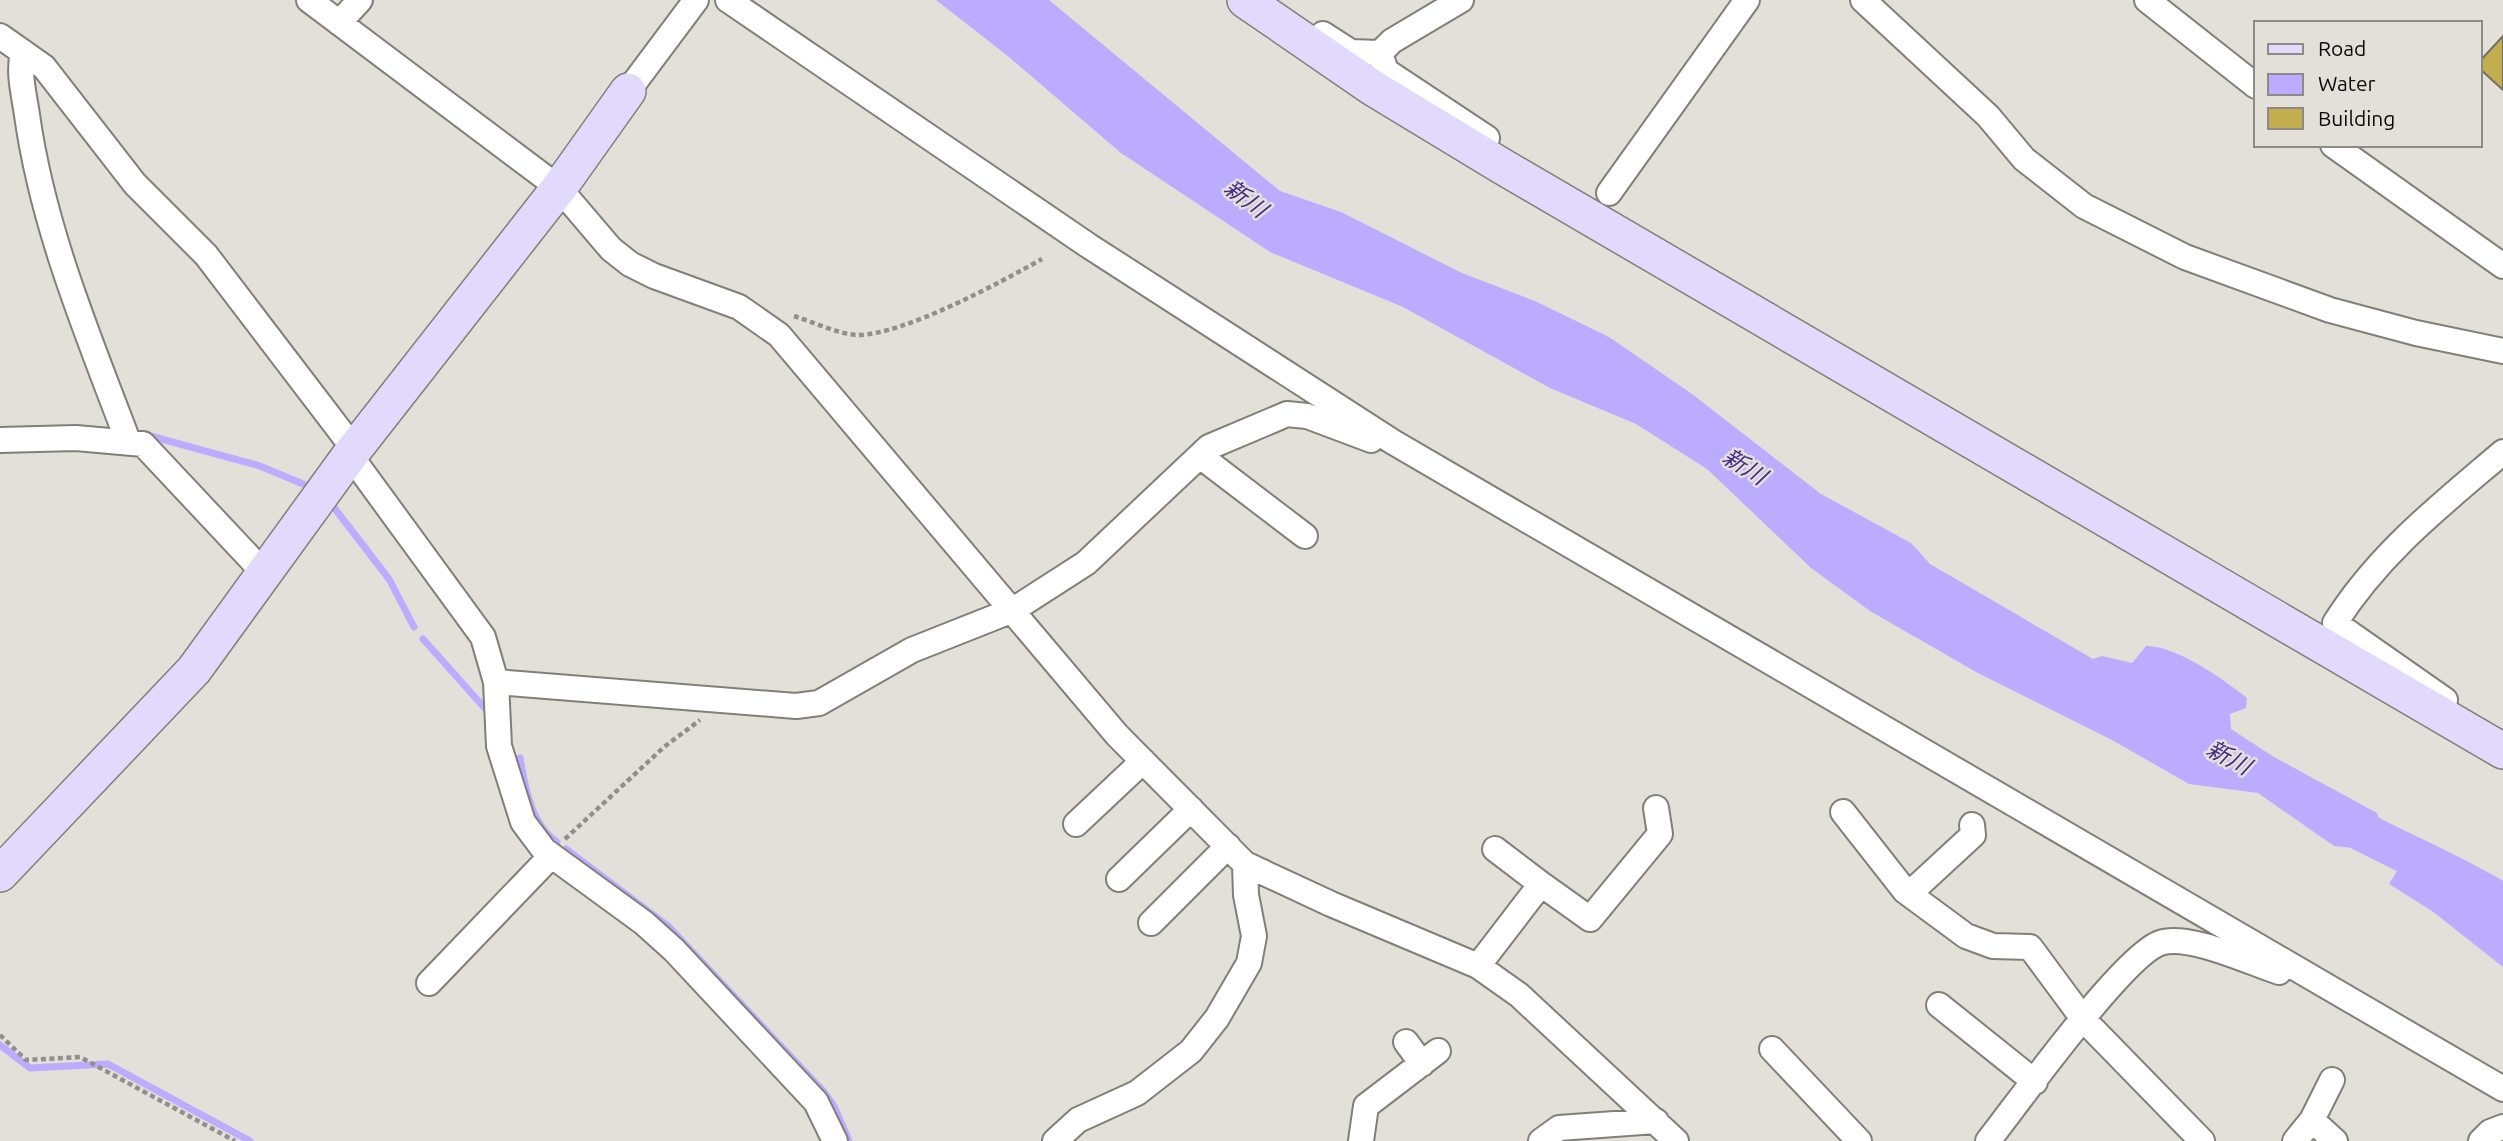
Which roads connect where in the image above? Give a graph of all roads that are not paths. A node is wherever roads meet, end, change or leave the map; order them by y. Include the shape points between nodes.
1 (309, 0) edge
2 (360, 0) edge
3 (696, 0) edge
4 (728, 0) edge
5 (1245, 0) edge
6 (1271, 0) edge
7 (1461, 0) edge
8 (1747, 0) edge
9 (1863, 0) edge
10 (2147, 0) edge
11 (339, 23) junction
12 (0, 36) edge
13 (23, 52) junction
14 (1380, 53) junction
15 (2254, 84) edge
16 (628, 91) joint
17 (2336, 147) edge
18 (1500, 165) junction
19 (559, 188) junction
20 (1609, 193) dead end
21 (2503, 266) edge
22 (2503, 351) edge
23 (0, 440) edge
24 (128, 441) junction
25 (1393, 442) junction
26 (352, 452) junction
27 (2503, 452) edge
28 (1200, 456) junction
29 (1305, 536) dead end
30 (265, 574) junction
31 (1013, 610) junction
32 (496, 682) junction
33 (2503, 733) edge
34 (2503, 751) edge
35 (1143, 761) junction
36 (1656, 808) dead end
37 (1191, 809) junction
38 (1843, 812) dead end
39 (1076, 824) dead end
40 (1972, 825) dead end
41 (1228, 846) junction
42 (1495, 849) dead end
43 (551, 856) junction
44 (1245, 864) junction
45 (0, 874) edge
46 (1119, 879) dead end
47 (1541, 884) junction
48 (1909, 894) junction
49 (1151, 923) dead end
50 (1478, 966) junction
51 (2303, 974) junction
52 (429, 983) dead end
53 (1939, 1005) dead end
54 (2084, 1020) junction
55 (1406, 1042) dead end
56 (1772, 1049) dead end
57 (2332, 1080) dead end
58 (2035, 1082) junction
59 (2503, 1089) edge
60 (2312, 1120) junction
61 (1656, 1121) junction
62 (2503, 1127) edge
63 (835, 1141) edge
64 (1055, 1141) edge
65 (1361, 1141) edge
66 (1541, 1141) edge
67 (1676, 1141) edge
68 (1859, 1141) edge
69 (1988, 1141) edge
70 (2202, 1141) edge
71 (2295, 1141) edge
72 (2335, 1141) edge
73 (2481, 1141) edge

1 - 11 street
2 - 11 street
3 - 16 street
4 - 25 street via 1088,246
5 - 18 street via 1373,88
6 - 14 street via 1351,52
7 - 14 street
8 - 20 street
9 - 22 street via 1988,116 2024,159 2084,206 2185,257 2330,310
10 - 15 street
11 - 19 street
12 - 13 street
13 - 24 street via 20,66 31,147 62,266
13 - 26 street via 44,67 135,184 206,255
14 - 18 street via 1386,71 1498,146
16 - 19 street
17 - 21 street
18 - 34 street
19 - 26 street
19 - 31 street via 611,249 630,264 739,307 779,335
23 - 24 street
24 - 30 street via 143,444
25 - 28 street via 1367,440 1307,416 1287,414 1209,447
25 - 51 street
26 - 30 street
26 - 32 street via 483,637
27 - 33 street via 2414,528 2359,584 2335,623 2476,722
28 - 29 street
28 - 31 street via 1086,563
30 - 45 street via 177,690
31 - 32 street via 912,650 819,703 796,706
31 - 35 street
32 - 43 street via 499,746 523,822
35 - 37 street
35 - 39 street
36 - 47 street via 1660,834 1590,919
37 - 41 street
37 - 46 street
38 - 48 street
40 - 48 street via 1973,835
41 - 44 street
41 - 49 street
42 - 47 street
43 - 52 street
43 - 63 street via 674,950 816,1102
44 - 50 street
44 - 64 street via 1254,936 1249,963 1217,1018 1191,1051 1137,1093 1078,1120
47 - 50 street
48 - 54 street via 1966,936 1993,946 2030,947
50 - 61 street via 1519,995
51 - 54 street via 2293,977 2185,941 2161,943 2140,956
51 - 59 street
53 - 58 street
54 - 58 street
54 - 70 street
55 - 65 street via 1430,1058 1366,1106
56 - 68 street
57 - 60 street
58 - 69 street
60 - 71 street
60 - 72 street
61 - 66 street via 1559,1128
61 - 67 street
62 - 73 street

